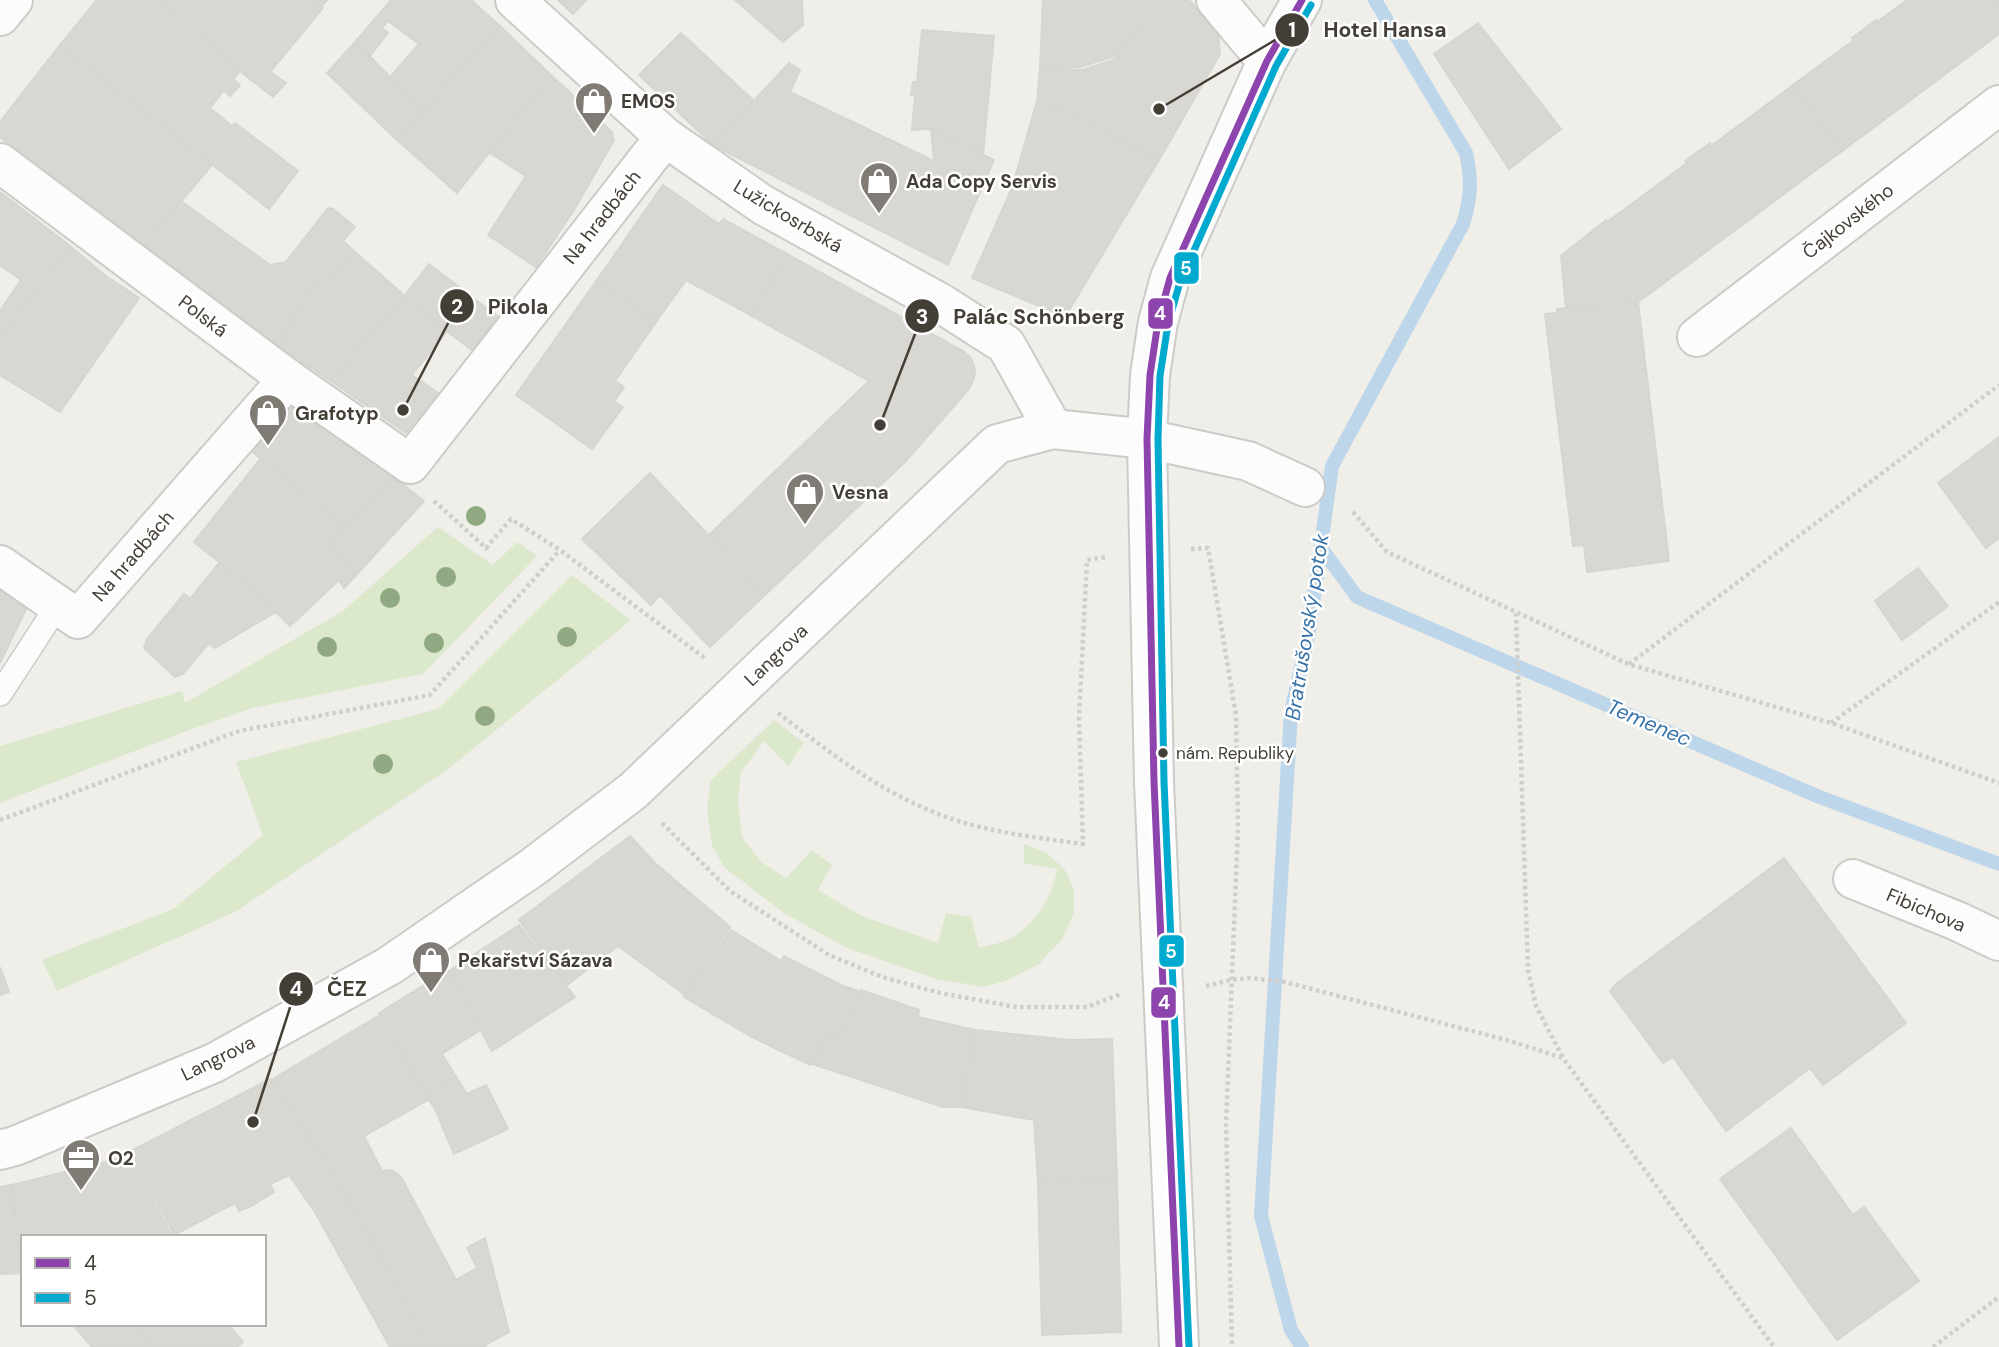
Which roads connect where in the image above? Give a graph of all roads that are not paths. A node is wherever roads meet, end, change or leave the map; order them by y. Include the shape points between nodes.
1 (13, 0) edge
2 (515, 0) edge
3 (1216, 0) edge
4 (1302, 0) edge
5 (0, 16) edge
6 (1267, 61) junction
7 (1999, 104) edge
8 (666, 137) junction
9 (0, 163) edge
10 (1697, 337) dead end
11 (288, 379) junction
12 (1053, 429) junction
13 (1147, 439) junction
14 (410, 464) joint
15 (1305, 487) dead end
16 (0, 565) edge
17 (58, 605) junction
18 (0, 694) edge
19 (1853, 879) dead end
20 (1999, 942) edge
21 (0, 1150) edge
22 (1179, 1347) edge

1 - 5 street
2 - 8 street, Lužickosrbská
3 - 6 street
4 - 6 street
6 - 13 street via 1170,278 1150,375
7 - 10 street, Čajkovského
8 - 12 street, Lužickosrbská via 763,205 942,304 1006,345
8 - 14 street, Na hradbách
9 - 11 street, Polská
11 - 14 street, Polská
11 - 17 street, Na hradbách via 79,620
12 - 13 street, Langrova
12 - 21 street, Langrova via 997,444 634,791 389,966 214,1063
13 - 15 street, Langrova via 1248,461
13 - 22 street via 1154,782
16 - 17 street, Na hradbách
17 - 18 lane
19 - 20 street, Fibichova

